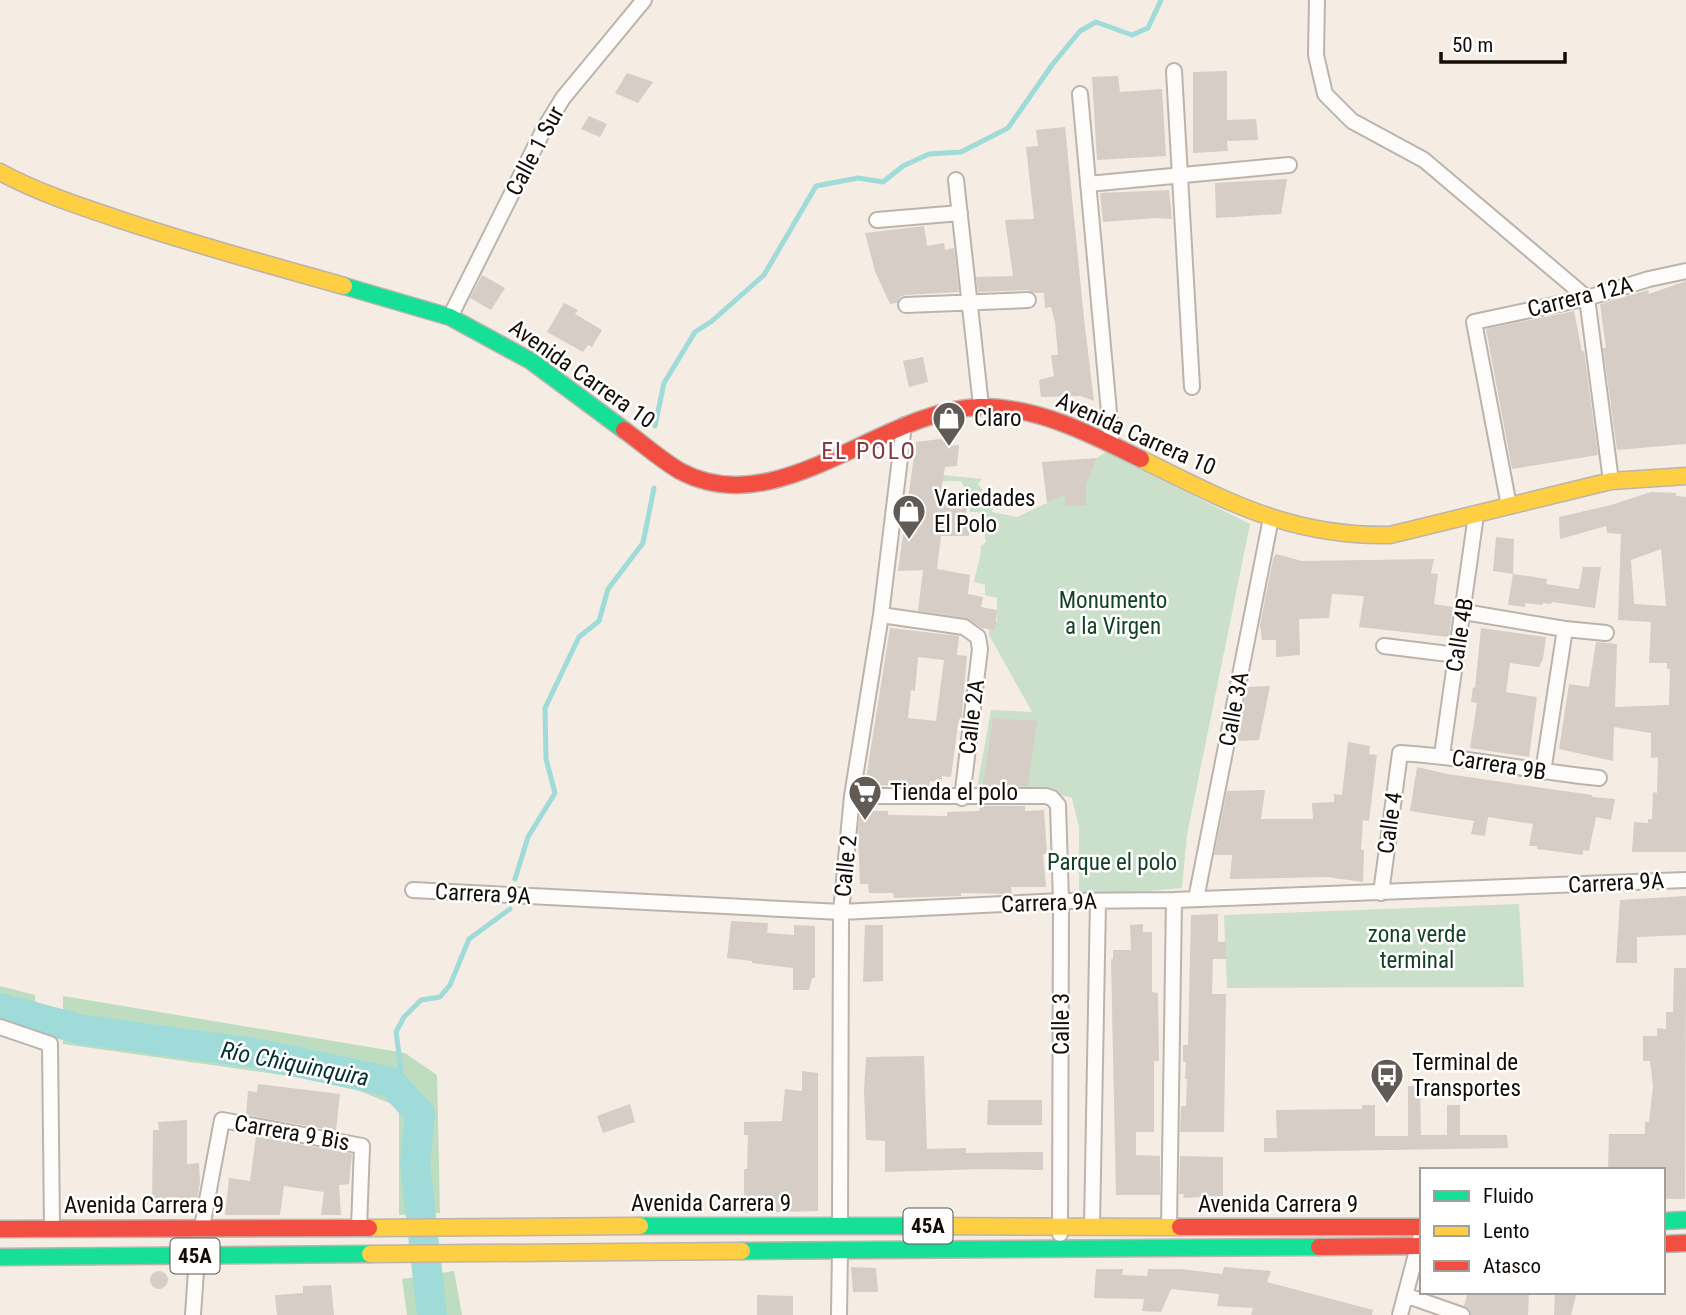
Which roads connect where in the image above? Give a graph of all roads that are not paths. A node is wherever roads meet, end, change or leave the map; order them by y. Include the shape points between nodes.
1 (644, 0) edge
2 (1317, 0) edge
3 (1174, 71) dead end
4 (1080, 94) dead end
5 (1289, 165) dead end
6 (0, 172) edge
7 (1180, 174) junction
8 (956, 180) dead end
9 (1088, 184) junction
10 (960, 212) junction
11 (877, 220) dead end
12 (1686, 271) edge
13 (1587, 298) junction
14 (970, 300) junction
15 (1028, 300) dead end
16 (906, 305) dead end
17 (450, 317) junction
18 (1192, 387) dead end
19 (981, 406) junction
20 (904, 425) junction
21 (1112, 445) junction
22 (1686, 477) edge
23 (1612, 481) junction
24 (1509, 506) junction
25 (1476, 515) junction
26 (1271, 518) junction
27 (1464, 612) junction
28 (881, 615) junction
29 (1565, 629) junction
30 (1606, 634) dead end
31 (1384, 646) dead end
32 (1457, 655) junction
33 (1400, 753) joint
34 (1442, 755) junction
35 (1543, 772) junction
36 (1599, 778) dead end
37 (852, 796) junction
38 (962, 798) junction
39 (1686, 880) edge
40 (412, 890) dead end
41 (1381, 893) junction
42 (1174, 900) junction
43 (1196, 900) junction
44 (1061, 901) junction
45 (1098, 901) junction
46 (841, 912) junction
47 (0, 1027) edge
48 (1686, 1220) edge
49 (1665, 1221) edge
50 (840, 1226) junction
51 (1060, 1226) junction
52 (1092, 1226) junction
53 (1169, 1226) junction
54 (202, 1227) junction
55 (0, 1228) edge
56 (52, 1228) junction
57 (359, 1228) junction
58 (1420, 1238) edge
59 (1420, 1238) edge
60 (1420, 1242) edge
61 (1686, 1243) edge
62 (1665, 1244) edge
63 (1059, 1249) junction
64 (840, 1251) junction
65 (197, 1256) junction
66 (0, 1258) edge
67 (1405, 1295) junction
68 (192, 1315) edge
69 (839, 1315) edge
70 (1400, 1315) edge
71 (1462, 1315) edge

1 - 17 street, Calle 1 Sur via 544,129
2 - 13 street via 1316,55 1325,94 1352,121 1424,160
3 - 7 street
4 - 9 street
5 - 7 street
6 - 17 main road, Avenida Carrera 10 via 127,222
7 - 9 street
7 - 18 street
8 - 10 street
9 - 21 street
10 - 11 street
10 - 14 street
12 - 13 street, Carrera 12A
13 - 23 street
13 - 24 street, Carrera 12A via 1474,322
14 - 15 street
14 - 16 street
14 - 19 street
17 - 20 main road, Avenida Carrera 10 via 531,361 680,471 703,480 748,484 792,476
19 - 20 main road, Avenida Carrera 10 via 942,411
19 - 21 main road, Avenida Carrera 10 via 1056,419
20 - 28 street, Calle 2
21 - 26 main road, Avenida Carrera 10
22 - 23 main road, Avenida Carrera 10
23 - 24 main road, Avenida Carrera 10
24 - 25 main road, Avenida Carrera 10
25 - 26 main road, Avenida Carrera 10 via 1365,537 1317,532
25 - 27 street, Calle 4B
26 - 43 street, Calle 3A
27 - 29 street
27 - 32 street, Calle 4B
28 - 37 street, Calle 2
28 - 38 street, Calle 2A via 964,627 978,637
29 - 30 street
29 - 35 street
31 - 32 street
32 - 34 street, Calle 4B
33 - 34 street, Carrera 9B
33 - 41 street, Calle 4
34 - 35 street, Carrera 9B
35 - 36 street, Carrera 9B
37 - 38 street
37 - 46 street, Calle 2
38 - 44 street, Calle 3 via 1046,796 1055,800
39 - 41 street, Carrera 9A
40 - 46 street, Carrera 9A
41 - 43 street, Carrera 9A
42 - 43 street, Carrera 9A
42 - 45 street, Carrera 9A
42 - 53 street
44 - 45 street, Carrera 9A
44 - 46 street, Carrera 9A
44 - 51 street, Calle 3
45 - 52 street
46 - 50 street, Calle 2
47 - 56 street via 50,1044
48 - 49 main road
50 - 51 main road, Avenida Carrera 9 / 45A
50 - 57 main road, Avenida Carrera 9 / 45A
51 - 52 main road, Avenida Carrera 9 / 45A
51 - 63 street, Calle 3
52 - 53 main road, Avenida Carrera 9 / 45A
53 - 58 main road, Avenida Carrera 9 / 45A
54 - 56 main road, Avenida Carrera 9 / 45A
54 - 57 main road, Avenida Carrera 9 / 45A
54 - 57 street, Carrera 9 Bis via 222,1120 362,1146
55 - 56 main road, Avenida Carrera 9 / 45A
59 - 63 main road, Avenida Carrera 9 / 45A
60 - 67 street
61 - 62 main road
63 - 64 main road, Avenida Carrera 9 / 45A
64 - 65 main road, Avenida Carrera 9 / 45A
64 - 69 street
65 - 66 main road, Avenida Carrera 9 / 45A
65 - 68 street
67 - 70 street
67 - 71 street

